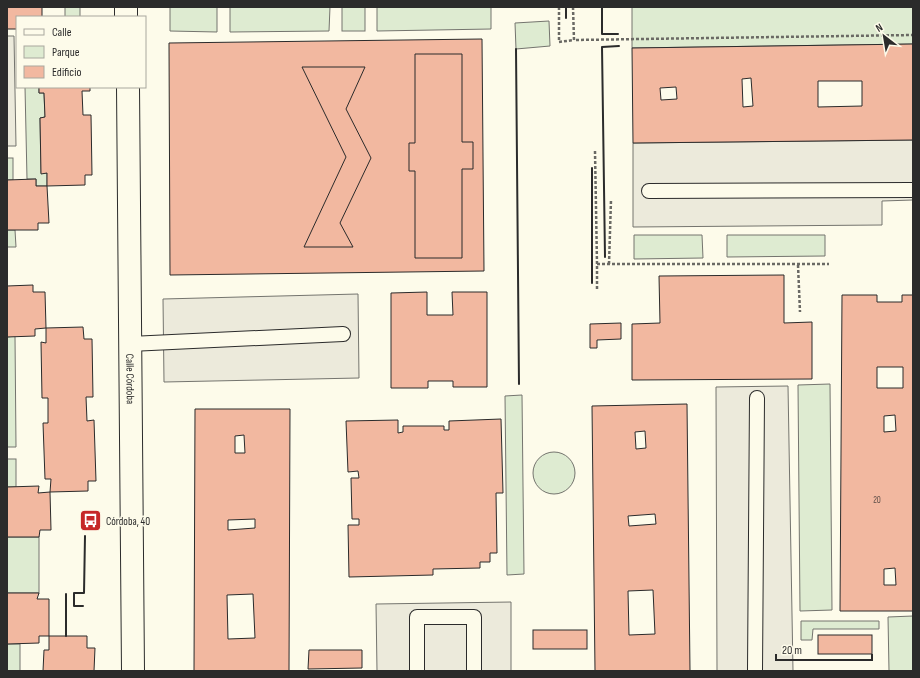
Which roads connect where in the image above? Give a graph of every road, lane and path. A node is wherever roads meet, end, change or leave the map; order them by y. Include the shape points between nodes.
1 (559, 7) edge
2 (573, 7) edge
3 (913, 35) edge
4 (574, 40) junction
5 (128, 88) edge
6 (595, 150) dead end
7 (913, 190) edge
8 (649, 191) dead end
9 (611, 200) dead end
10 (597, 264) junction
11 (610, 264) junction
12 (829, 264) dead end
13 (798, 265) junction
14 (597, 289) dead end
15 (800, 312) dead end
16 (343, 334) dead end
17 (130, 344) junction
18 (757, 398) dead end
19 (133, 671) edge
20 (417, 671) edge
21 (474, 671) edge
22 (755, 671) edge

1 - 4 path via 559,42
2 - 4 path
3 - 4 path
5 - 17 street, Calle Córdoba
6 - 10 path
7 - 8 lane
9 - 11 path
10 - 11 path
10 - 14 path
11 - 13 path
12 - 13 path
13 - 15 path
16 - 17 lane
17 - 19 street, Calle Córdoba
18 - 22 lane
20 - 21 lane via 417,618 474,617

